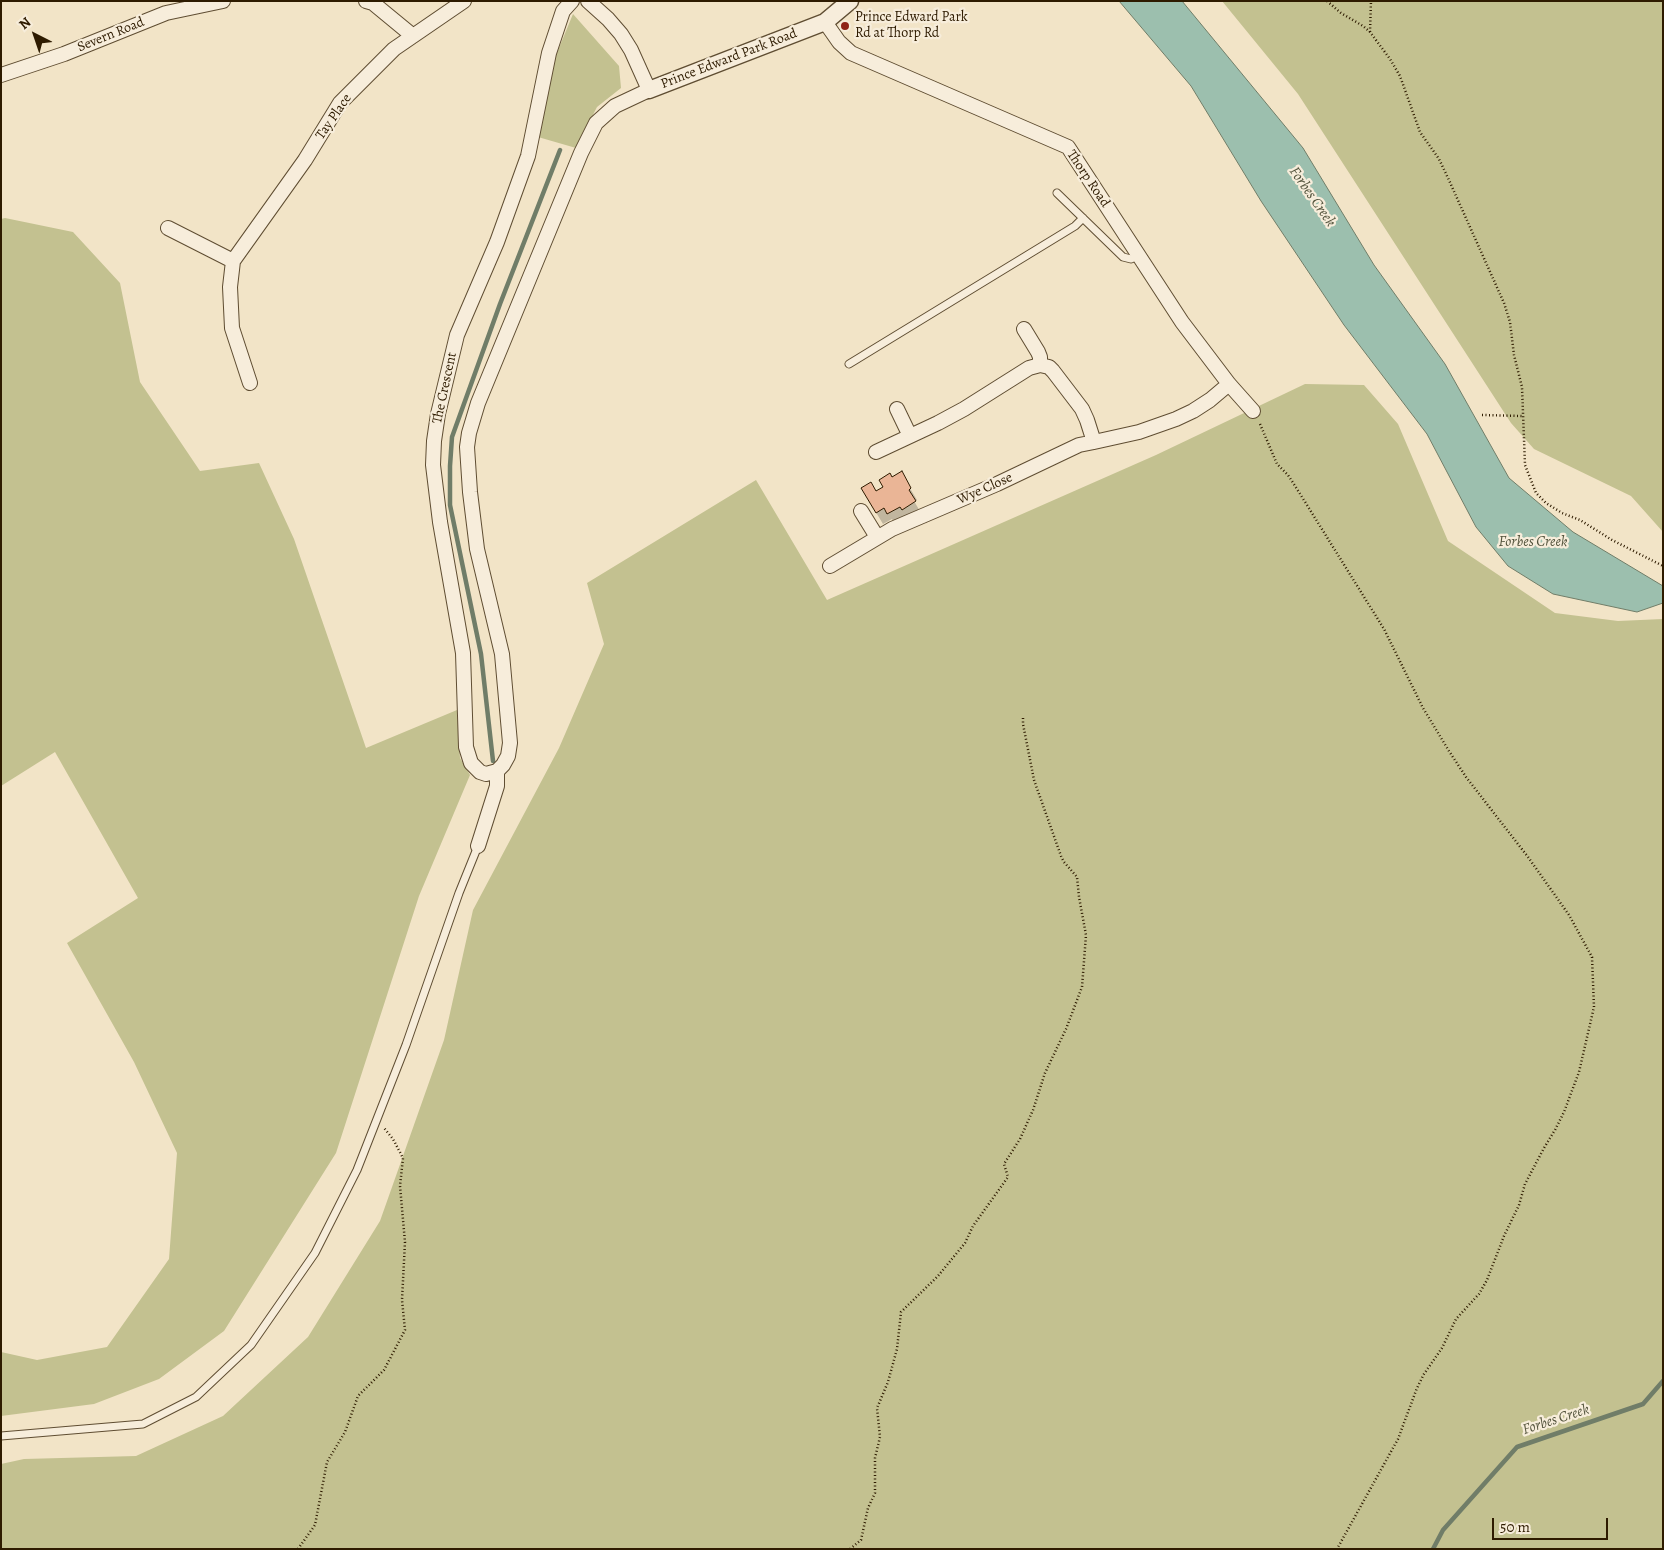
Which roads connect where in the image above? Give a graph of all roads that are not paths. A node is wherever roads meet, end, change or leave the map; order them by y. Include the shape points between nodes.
1 (223, 1) edge
2 (366, 1) edge
3 (464, 1) edge
4 (572, 1) edge
5 (588, 1) edge
6 (850, 1) edge
7 (825, 22) junction
8 (413, 36) junction
9 (1, 75) edge
10 (649, 90) junction
11 (1057, 193) dead end
12 (1083, 218) junction
13 (168, 228) dead end
14 (1139, 256) junction
15 (233, 261) junction
16 (1024, 329) dead end
17 (849, 364) dead end
18 (1040, 365) junction
19 (250, 382) dead end
20 (1229, 384) junction
21 (897, 409) dead end
22 (1253, 411) road end
23 (910, 436) junction
24 (1094, 442) junction
25 (876, 452) dead end
26 (861, 511) dead end
27 (877, 537) junction
28 (830, 566) dead end
29 (497, 771) junction
30 (478, 846) joint
31 (1, 1436) edge

1 - 9 street, Severn Road via 166,13 64,54
2 - 8 street via 373,3
3 - 8 street, Tay Place
4 - 29 street, The Crescent via 563,10 549,53 528,156 497,242 457,335 434,441 433,466 440,522 464,653 466,747 471,763 480,772
5 - 10 street, Prince Edward Park Road via 621,34
6 - 7 street, Prince Edward Park Road
7 - 10 street, Prince Edward Park Road
7 - 14 street, Thorp Road via 851,53 1068,147
8 - 15 street, Tay Place via 394,49 340,103 305,160
10 - 29 street via 615,106 596,124 468,433 470,492 477,549 502,654 510,743 508,756
11 - 12 lane
12 - 14 lane via 1123,257 1132,259
12 - 17 lane via 1075,226
13 - 15 street
14 - 20 street, Thorp Road via 1182,322
15 - 19 street, Tay Place via 230,287 232,328
16 - 18 street via 1038,352
18 - 23 street via 1029,368 964,409
18 - 24 street via 1053,371 1082,409
20 - 22 street, Thorp Road
20 - 24 street, Wye Close via 1176,420
21 - 23 street
23 - 25 street
24 - 27 street, Wye Close via 1079,445
26 - 27 street
27 - 28 street, Wye Close
29 - 30 street via 497,786
30 - 31 lane via 357,1170 315,1253 251,1345 196,1397 143,1424

